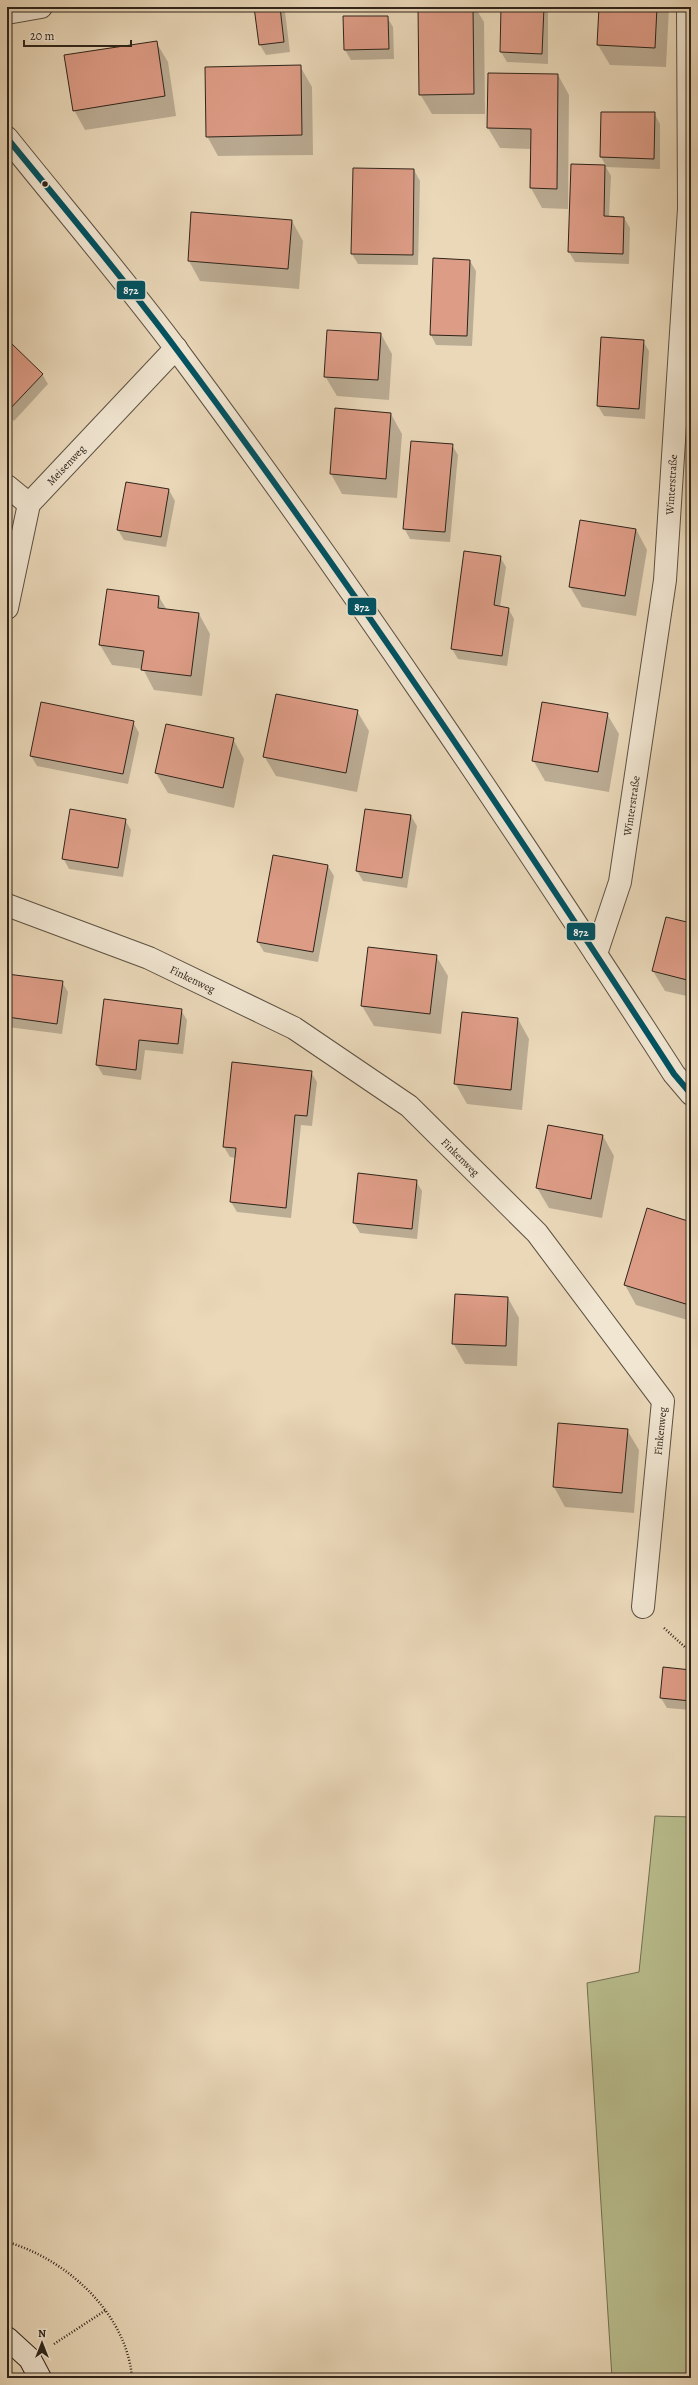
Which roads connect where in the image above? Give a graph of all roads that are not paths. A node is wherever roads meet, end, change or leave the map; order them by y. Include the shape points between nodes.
1 (41, 7) edge
2 (688, 7) edge
3 (7, 13) edge
4 (7, 138) edge
5 (176, 348) junction
6 (7, 486) edge
7 (29, 504) junction
8 (7, 608) edge
9 (7, 905) edge
10 (596, 954) junction
11 (691, 1094) edge
12 (643, 1607) dead end
13 (7, 2338) edge
14 (35, 2368) edge

1 - 3 street
2 - 10 street, Winterstraße via 690,209 665,580 620,882
4 - 5 street
5 - 7 street, Meisenweg
5 - 10 street via 467,756
6 - 7 street
7 - 8 street
9 - 12 street, Finkenweg via 149,958 294,1028 408,1106 537,1233 663,1401
10 - 11 street via 674,1074
13 - 14 street

